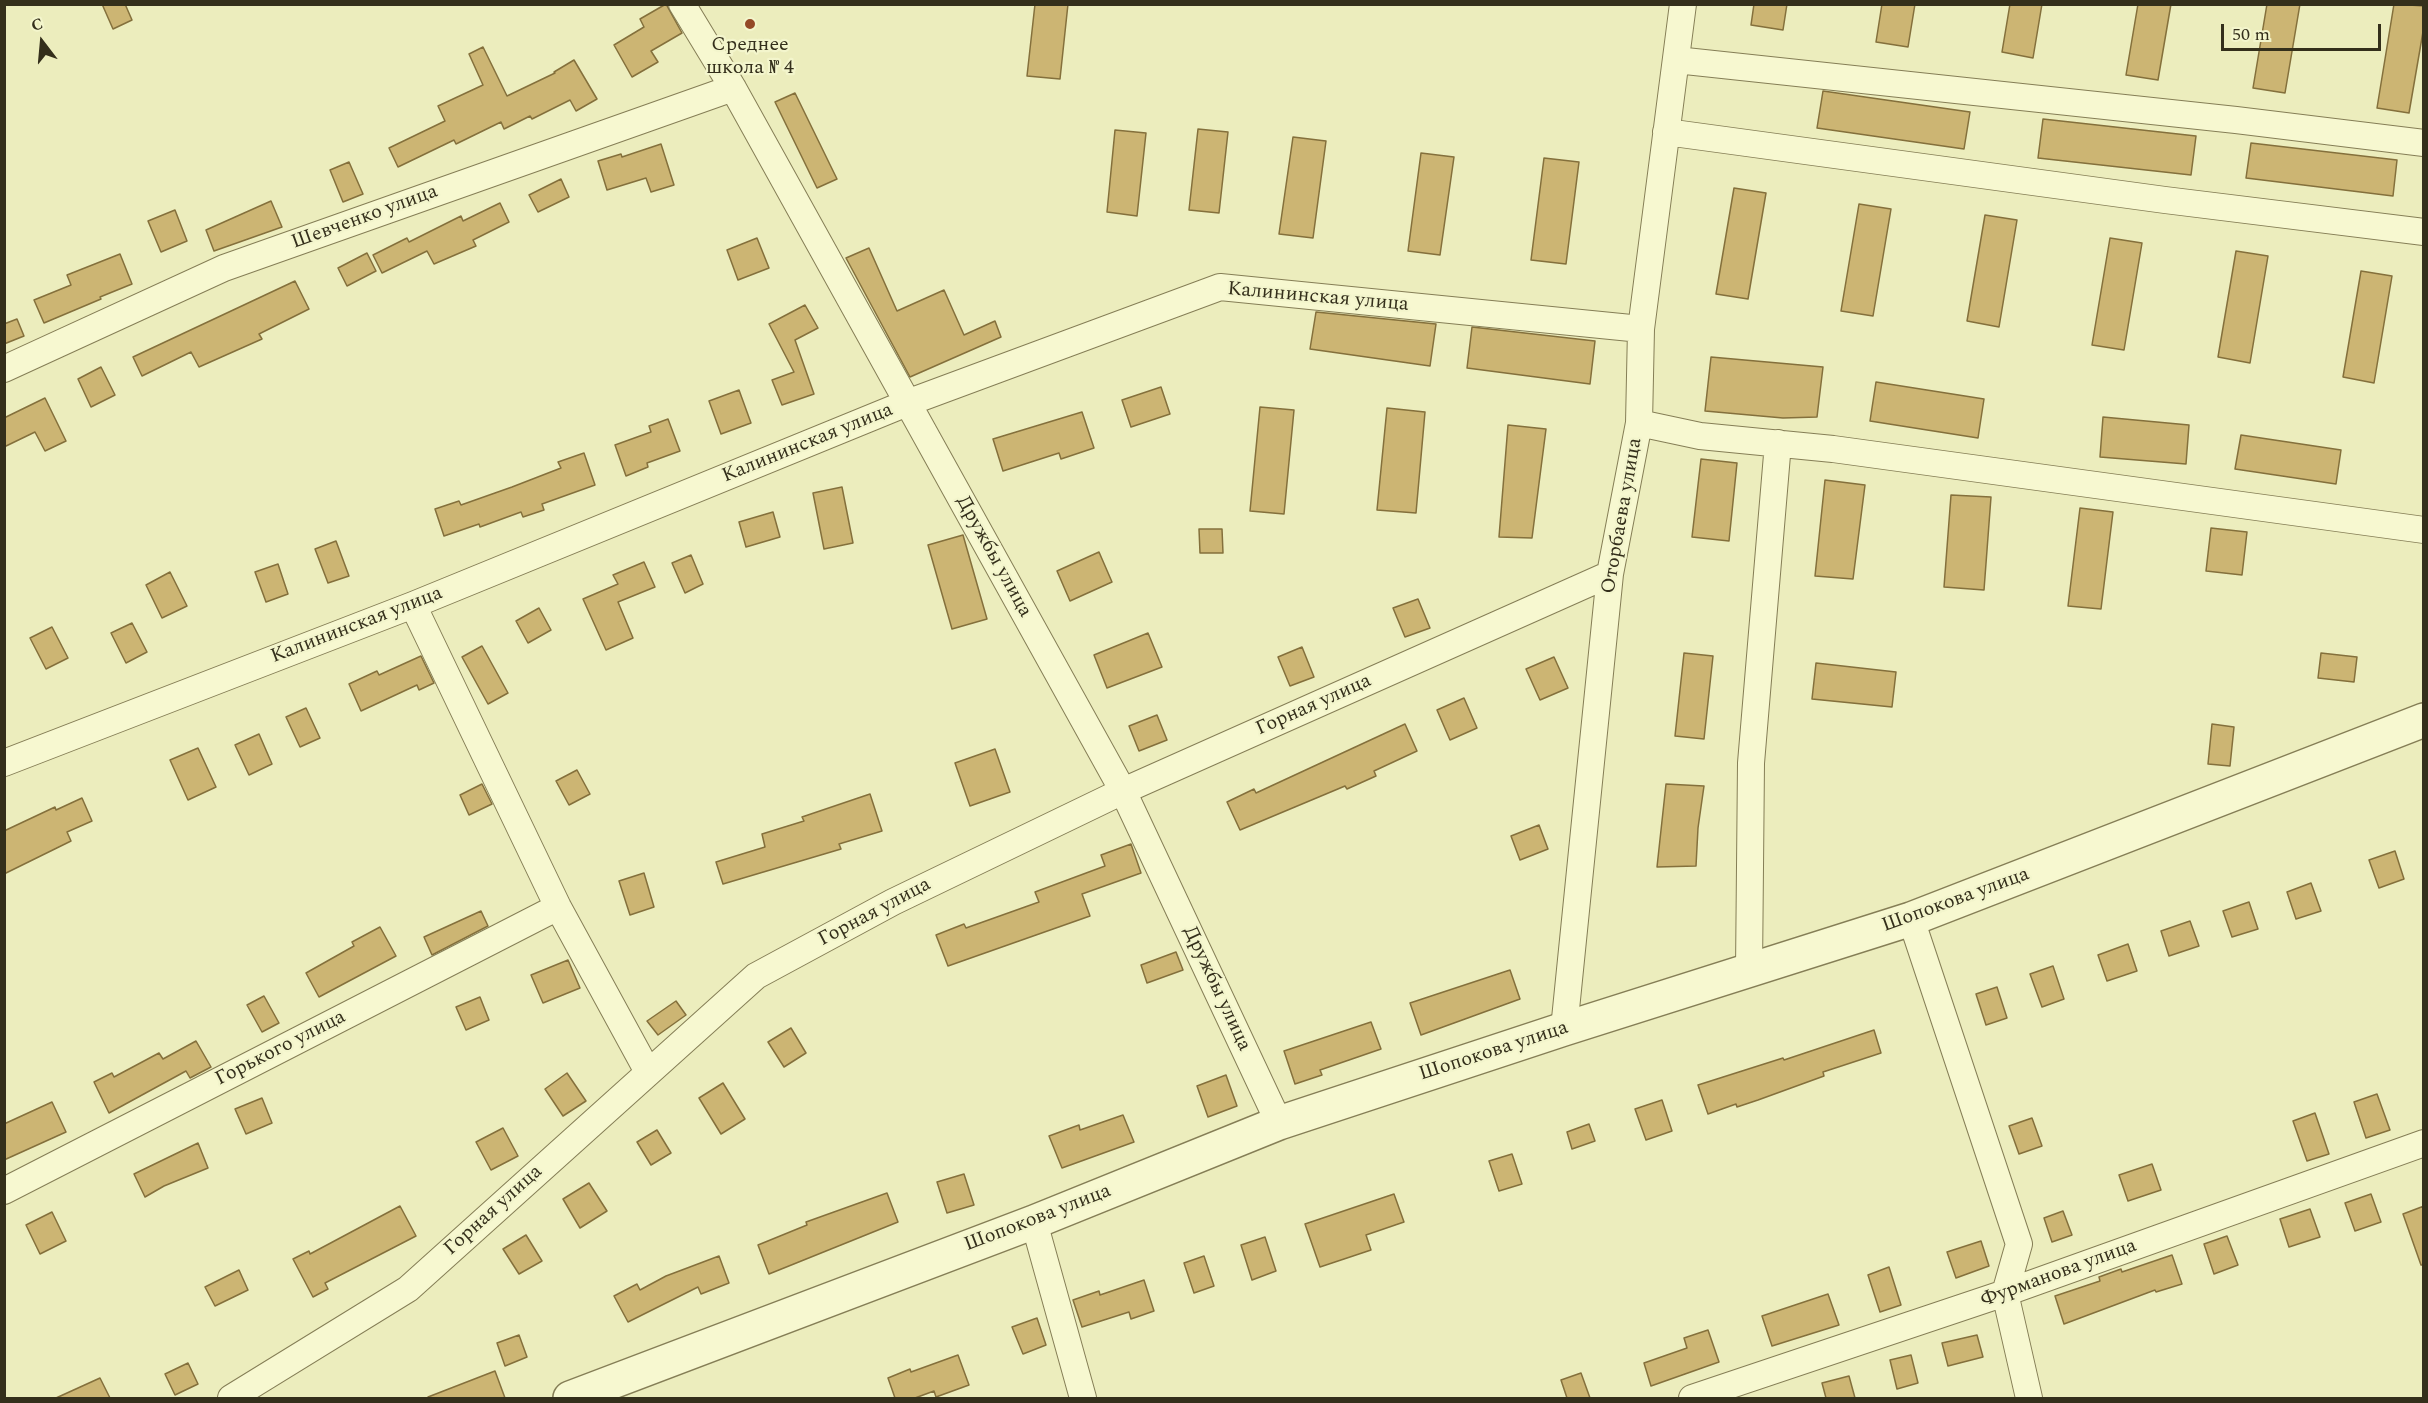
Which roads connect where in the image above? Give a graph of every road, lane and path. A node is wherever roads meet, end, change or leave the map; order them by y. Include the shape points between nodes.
1 (682, 4) edge
2 (1683, 4) edge
3 (1676, 60) junction
4 (733, 88) junction
5 (1666, 132) junction
6 (2424, 143) edge
7 (2424, 232) edge
8 (1641, 329) junction
9 (4, 369) edge
10 (908, 404) junction
11 (1639, 423) junction
12 (1778, 443) junction
13 (2424, 530) edge
14 (1610, 574) junction
15 (412, 605) junction
16 (2424, 720) edge
17 (4, 763) edge
18 (1123, 791) junction
19 (558, 907) junction
20 (1911, 919) junction
21 (1749, 970) junction
22 (1564, 1029) junction
23 (648, 1072) junction
24 (1279, 1123) junction
25 (2424, 1143) edge
26 (4, 1191) edge
27 (1034, 1222) junction
28 (2005, 1293) junction
29 (231, 1398) edge
30 (570, 1398) edge
31 (1083, 1398) edge
32 (1692, 1398) edge
33 (2028, 1398) edge

1 - 4 street, Дружбы улица
2 - 3 street, Оторбаева улица
3 - 5 street, Оторбаева улица
3 - 6 street
4 - 9 street, Шевченко улица via 224,268
4 - 10 street, Дружбы улица
5 - 7 street
5 - 8 street, Оторбаева улица
8 - 10 street, Калининская улица via 1220,287
8 - 11 street, Оторбаева улица
10 - 15 street, Калининская улица
10 - 18 street, Дружбы улица
11 - 12 street via 1700,436
11 - 14 street, Оторбаева улица
12 - 13 street
12 - 21 street via 1750,763
14 - 18 street, Горная улица
14 - 22 street, Оторбаева улица
15 - 17 street, Калининская улица
15 - 19 street
16 - 20 street, Шопокова улица
18 - 23 street, Горная улица via 892,902 756,976
18 - 24 street, Дружбы улица
19 - 23 street
19 - 26 street, Горького улица
20 - 21 street, Шопокова улица
20 - 28 street via 2019,1244
21 - 22 street, Шопокова улица
22 - 24 street, Шопокова улица
23 - 29 street, Горная улица via 408,1289
24 - 27 street, Шопокова улица
25 - 28 street, Фурманова улица
27 - 30 street, Шопокова улица
27 - 31 street
28 - 32 street, Фурманова улица
28 - 33 street

